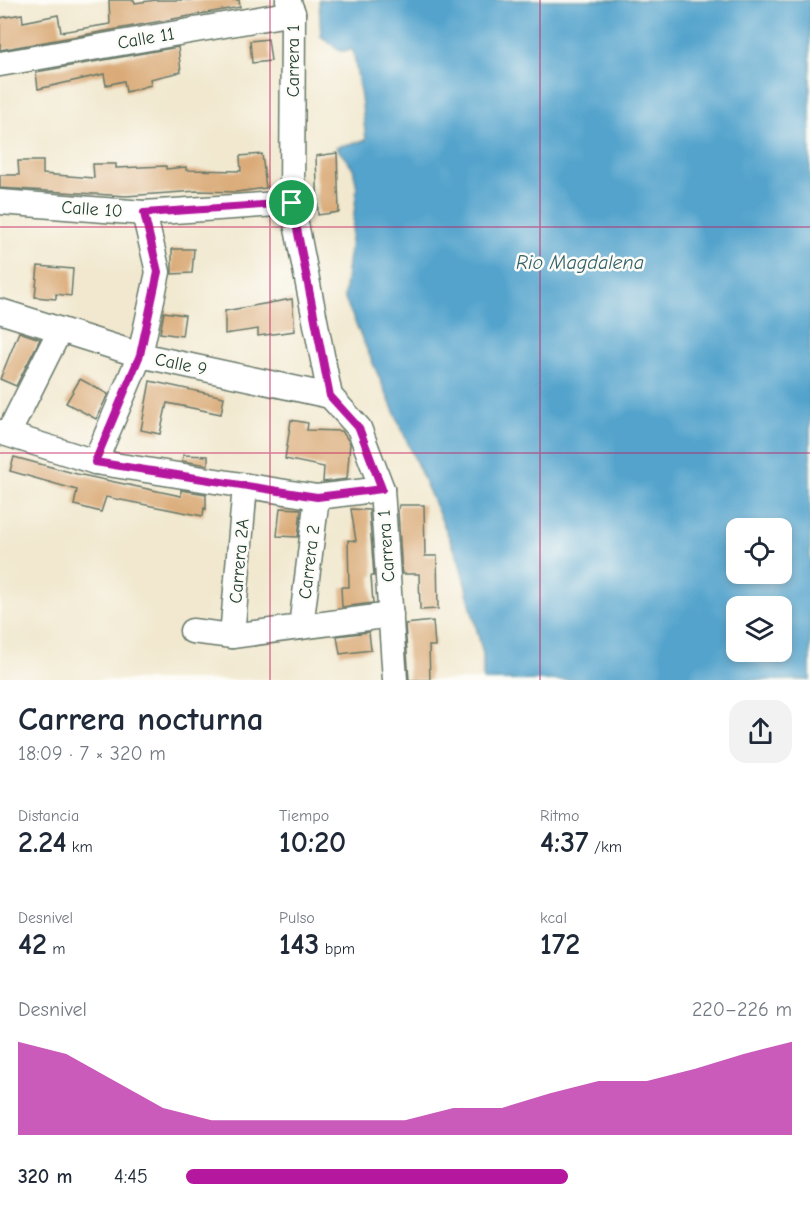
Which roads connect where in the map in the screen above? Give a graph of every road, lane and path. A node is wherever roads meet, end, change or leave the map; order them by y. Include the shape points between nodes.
1 (290, 6) edge
2 (0, 64) edge
3 (0, 202) edge
4 (292, 203) junction
5 (144, 213) junction
6 (0, 311) edge
7 (60, 330) junction
8 (140, 355) junction
9 (330, 396) junction
10 (4, 433) edge
11 (95, 462) junction
12 (245, 486) junction
13 (382, 489) junction
14 (317, 497) junction
15 (391, 615) junction
16 (301, 627) junction
17 (192, 631) dead end
18 (232, 636) junction
19 (395, 680) edge

1 - 2 street, Calle 11
1 - 4 street, Carrera 1
3 - 5 street, Calle 10
4 - 5 street, Calle 10
4 - 9 street, Carrera 1
5 - 8 street via 158,272
6 - 7 street, Calle 9
7 - 8 street, Calle 9
7 - 10 street
8 - 9 street, Calle 9
8 - 11 street
9 - 13 street, Carrera 1 via 359,428
10 - 11 street
11 - 12 street
12 - 14 street
12 - 18 street, Carrera 2A
13 - 14 street
13 - 15 street, Carrera 1
14 - 16 street, Carrera 2
15 - 16 street
15 - 19 street, Carrera 1
16 - 18 street
17 - 18 street

